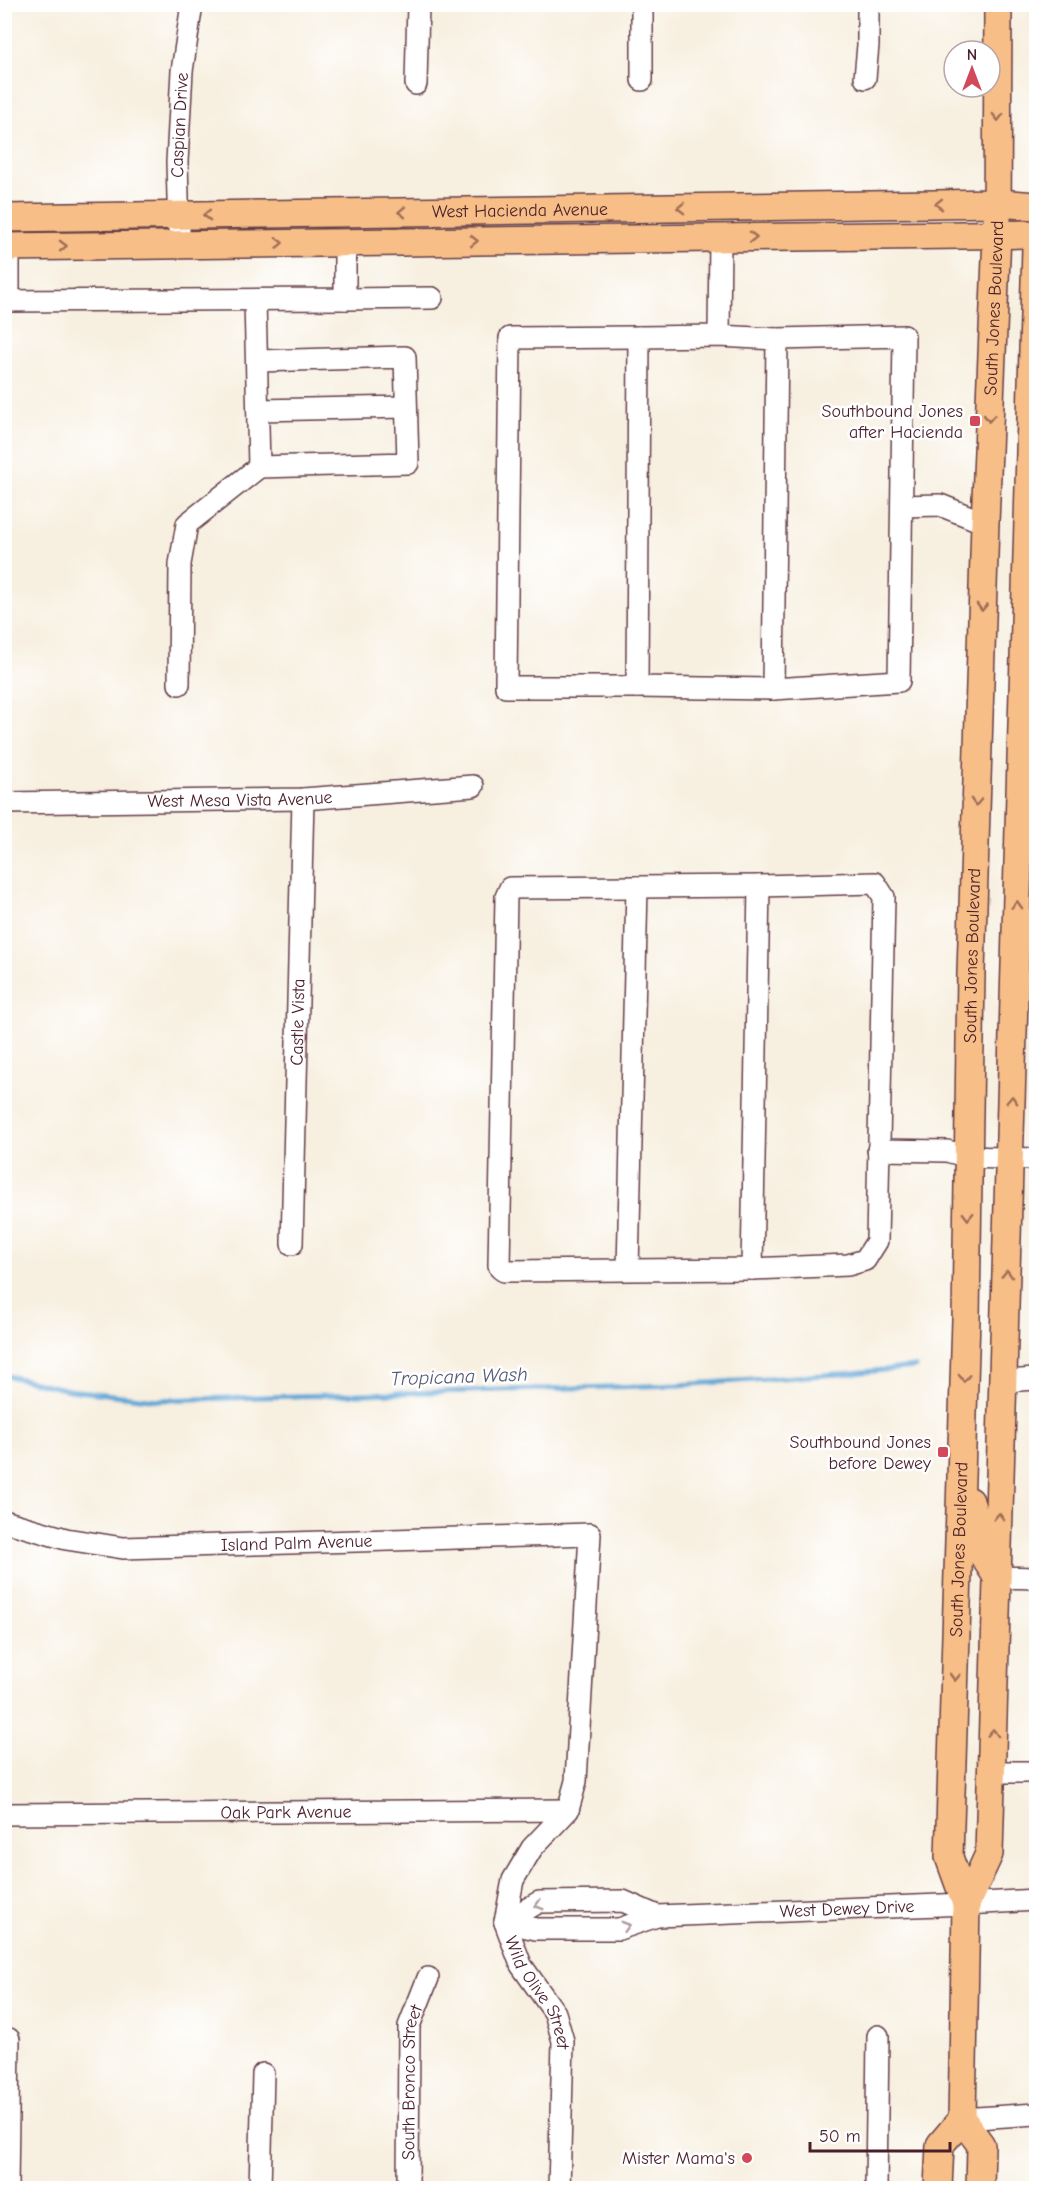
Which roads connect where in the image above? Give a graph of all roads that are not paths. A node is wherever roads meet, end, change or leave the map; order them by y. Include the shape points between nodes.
1 (192, 4) edge
2 (418, 4) edge
3 (642, 4) edge
4 (868, 4) edge
5 (998, 4) edge
6 (865, 78) dead end
7 (642, 80) dead end
8 (416, 84) dead end
9 (998, 203) junction
10 (1036, 206) edge
11 (720, 207) junction
12 (345, 213) junction
13 (178, 215) junction
14 (4, 218) edge
15 (997, 234) junction
16 (1036, 234) edge
17 (720, 238) junction
18 (345, 242) junction
19 (179, 244) junction
20 (7, 247) edge
21 (1036, 247) edge
22 (432, 298) dead end
23 (345, 299) junction
24 (255, 300) junction
25 (7, 301) edge
26 (719, 336) junction
27 (639, 337) junction
28 (777, 339) junction
29 (257, 361) junction
30 (406, 407) junction
31 (258, 410) junction
32 (260, 467) junction
33 (902, 506) junction
34 (985, 523) junction
35 (179, 684) dead end
36 (636, 687) junction
37 (773, 689) junction
38 (473, 786) dead end
39 (303, 800) junction
40 (4, 803) edge
41 (759, 886) junction
42 (636, 887) junction
43 (878, 1150) junction
44 (969, 1157) junction
45 (1023, 1159) edge
46 (292, 1244) dead end
47 (628, 1269) junction
48 (752, 1269) junction
49 (1036, 1379) edge
50 (1004, 1381) junction
51 (961, 1468) junction
52 (4, 1521) edge
53 (590, 1534) joint
54 (998, 1577) junction
55 (1036, 1578) edge
56 (991, 1772) junction
57 (1036, 1772) edge
58 (568, 1810) junction
59 (4, 1814) edge
60 (1036, 1900) edge
61 (585, 1901) junction
62 (966, 1904) junction
63 (657, 1916) junction
64 (505, 1922) junction
65 (584, 1929) junction
66 (428, 1978) dead end
67 (878, 2036) dead end
68 (9, 2039) dead end
69 (263, 2074) dead end
70 (1036, 2114) edge
71 (962, 2119) junction
72 (7, 2188) edge
73 (260, 2188) edge
74 (408, 2188) edge
75 (559, 2188) edge
76 (876, 2188) edge
77 (938, 2188) edge
78 (980, 2188) edge

1 - 13 street, Caspian Drive via 181,83
2 - 8 street
3 - 7 street
4 - 6 street
5 -> 9 main road, South Jones Boulevard
9 - 10 main road, West Hacienda Avenue
9 -> 11 main road, West Hacienda Avenue
9 - 15 main road, South Jones Boulevard
11 -> 12 main road, West Hacienda Avenue
11 - 17 main road
12 -> 13 main road, West Hacienda Avenue
12 - 18 main road
13 - 14 main road, West Hacienda Avenue
13 - 19 street, Caspian Drive
15 - 16 main road, West Hacienda Avenue
17 -> 15 main road, West Hacienda Avenue
15 -> 34 main road, South Jones Boulevard
18 -> 17 main road, West Hacienda Avenue
17 - 26 street
19 -> 18 main road, West Hacienda Avenue
18 - 23 street
20 -> 19 main road, West Hacienda Avenue
20 - 25 street
45 -> 21 main road, South Jones Boulevard
22 - 23 street
23 - 24 street
24 - 25 street
24 - 29 street
26 - 27 street
26 - 28 street
27 - 36 street
27 - 36 street via 510,338 506,684
28 - 33 street via 904,336
28 - 37 street
29 - 30 street via 405,357
29 - 31 street
30 - 31 street
30 - 32 street via 408,464
31 - 32 street
32 - 35 street via 187,524 180,564
33 - 34 street via 940,505
33 - 37 street via 899,681
34 -> 44 main road, South Jones Boulevard
36 - 37 street
38 - 39 street, West Mesa Vista Avenue
39 - 40 street, West Mesa Vista Avenue
39 - 46 street, Castle Vista
41 - 42 street
41 - 43 street via 875,883 884,897
41 - 48 street
42 - 47 street
42 - 47 street via 510,888 506,909 500,1268
43 - 44 street via 947,1151
43 - 48 street via 877,1241 865,1260 848,1265
44 - 45 street
44 -> 51 main road, South Jones Boulevard
50 -> 45 main road, South Jones Boulevard
47 - 48 street
49 - 50 street
54 -> 50 main road, South Jones Boulevard
51 - 54 main road via 978,1528 979,1549
51 -> 62 main road, South Jones Boulevard via 949,1857
52 - 53 street, Island Palm Avenue via 66,1539 123,1548
53 - 58 street, Wild Olive Street via 576,1781
54 - 55 street
56 -> 54 main road, South Jones Boulevard
56 - 57 street
56 - 62 main road, South Jones Boulevard via 989,1854
58 - 59 street, Oak Park Avenue
58 - 64 street, Wild Olive Street via 532,1848 513,1880
60 - 62 street, West Dewey Drive
61 - 63 street, West Dewey Drive via 623,1901
61 -> 64 street, West Dewey Drive via 539,1902
61 - 65 street
62 - 63 street, West Dewey Drive
62 - 71 main road, South Jones Boulevard
65 -> 63 street, West Dewey Drive via 619,1929
64 - 65 street, West Dewey Drive via 536,1929
64 - 75 street, Wild Olive Street via 521,1965 555,2013 563,2041
66 - 74 street, South Bronco Street via 409,2026
67 - 76 street
68 - 72 street
69 - 73 street
70 - 71 street
71 - 77 main road via 940,2145
71 - 78 main road via 981,2145

